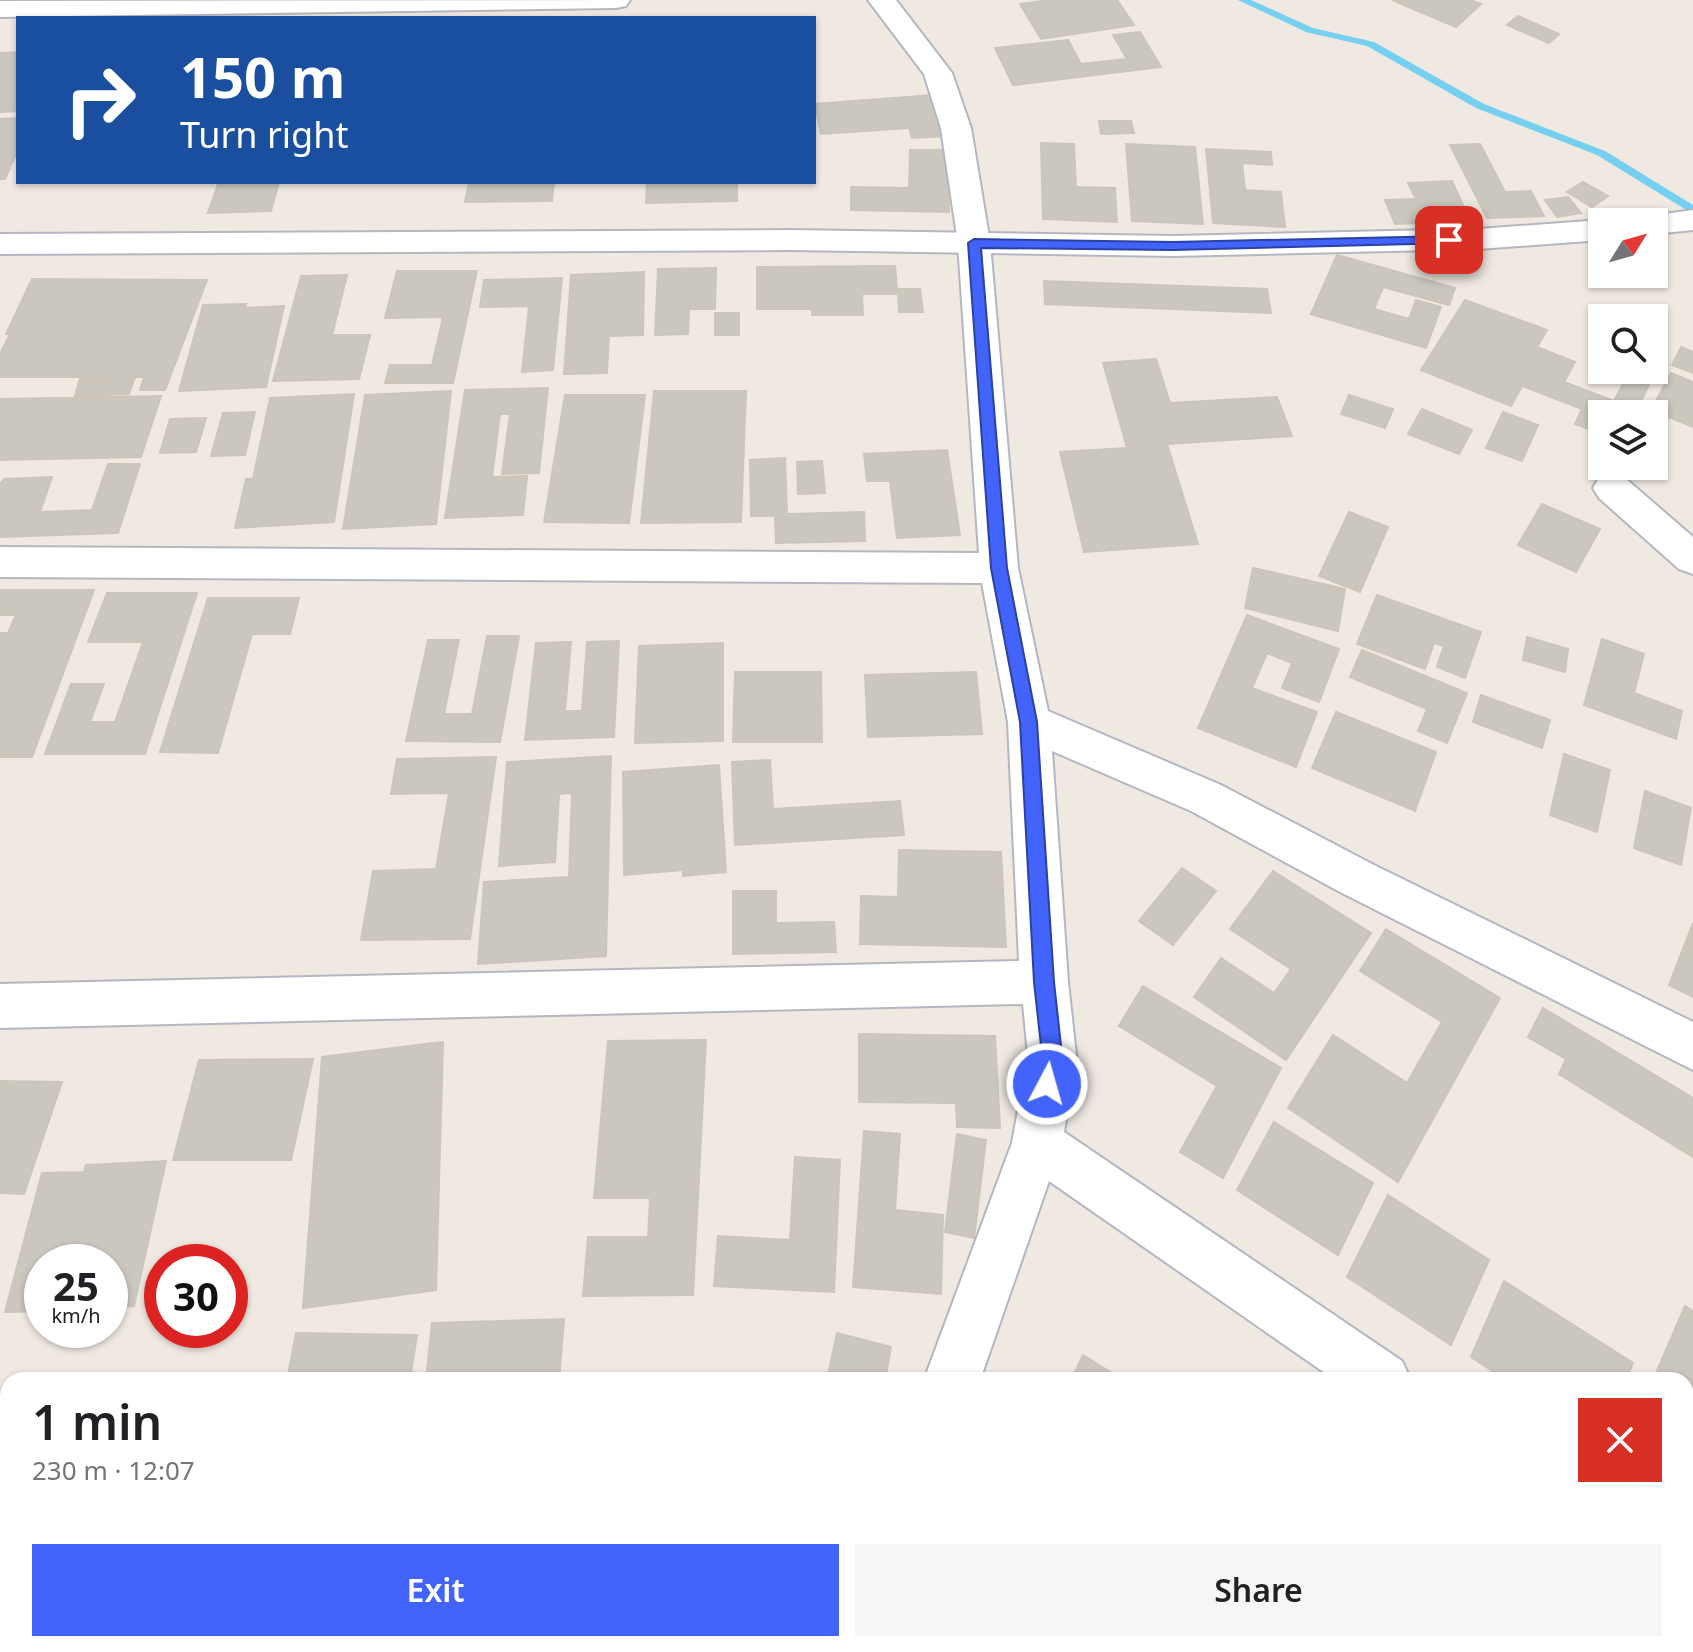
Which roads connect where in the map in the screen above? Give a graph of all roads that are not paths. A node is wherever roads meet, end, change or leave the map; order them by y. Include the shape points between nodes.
1 (616, 0) edge
2 (882, 0) edge
3 (0, 9) edge
4 (1588, 231) edge
5 (974, 243) junction
6 (0, 244) edge
7 (1612, 488) dead end
8 (1693, 559) edge
9 (0, 562) edge
10 (999, 568) junction
11 (1029, 722) junction
12 (1044, 982) junction
13 (0, 1006) edge
14 (1693, 1047) edge
15 (1037, 1143) junction
16 (955, 1372) edge
17 (1371, 1372) edge

1 - 3 street
2 - 5 street via 938,73 956,128
4 - 5 street via 1307,244
5 - 6 street
5 - 10 street
7 - 8 street
9 - 10 street
10 - 11 street
11 - 12 street
11 - 14 street via 1206,798
12 - 13 street
12 - 15 street via 1052,1055
15 - 16 street
15 - 17 street

